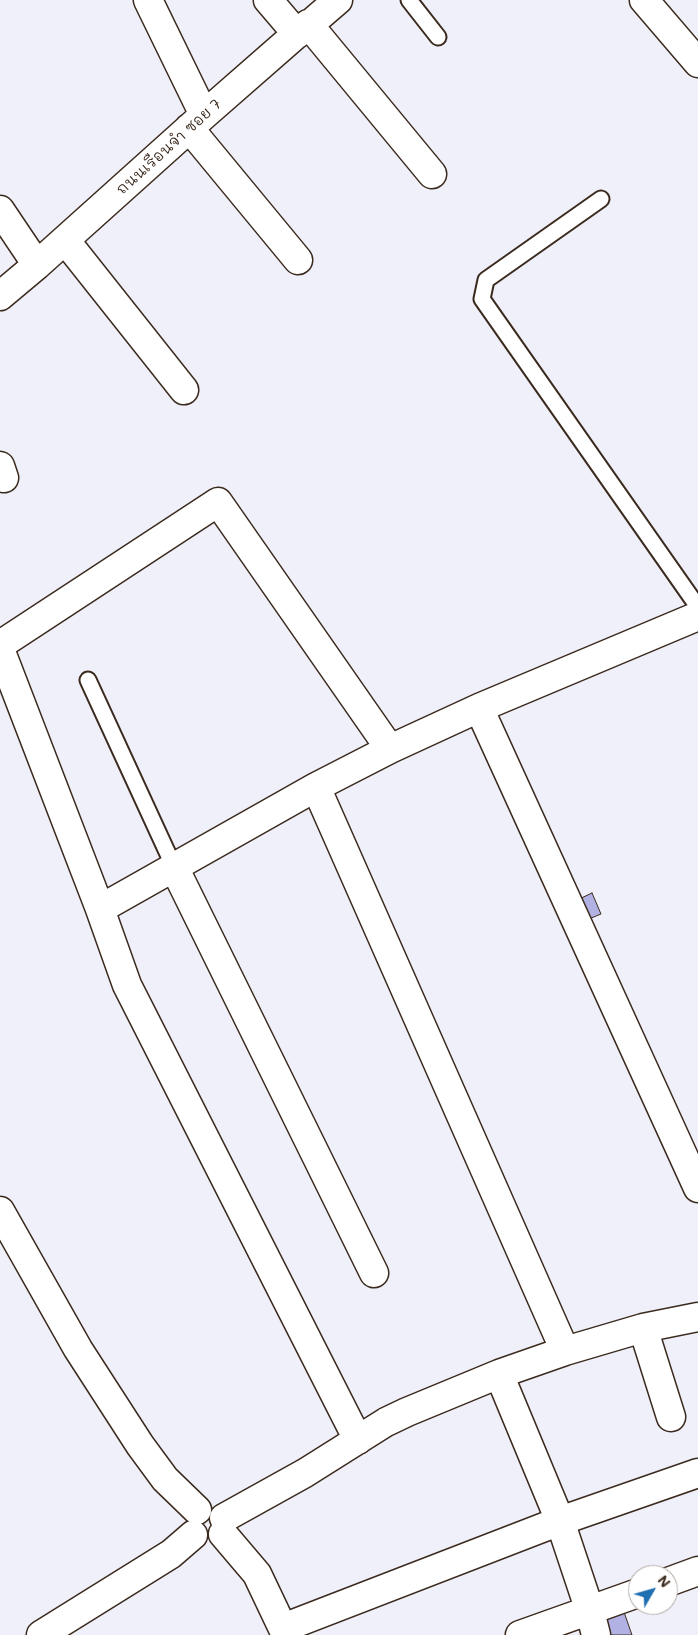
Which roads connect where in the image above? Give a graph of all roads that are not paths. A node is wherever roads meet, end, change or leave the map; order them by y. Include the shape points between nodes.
1 (148, 0) edge
2 (268, 0) edge
3 (338, 0) edge
4 (409, 0) edge
5 (644, 0) edge
6 (303, 29) junction
7 (438, 37) dead end
8 (698, 63) edge
9 (197, 121) junction
10 (432, 174) dead end
11 (600, 199) dead end
12 (0, 210) edge
13 (64, 240) junction
14 (298, 260) dead end
15 (37, 265) junction
16 (0, 296) edge
17 (184, 390) dead end
18 (698, 607) edge
19 (698, 616) edge
20 (0, 645) edge
21 (0, 649) edge
22 (88, 680) dead end
23 (479, 708) junction
24 (390, 749) junction
25 (316, 787) junction
26 (174, 867) junction
27 (100, 909) junction
28 (698, 1188) edge
29 (0, 1211) edge
30 (374, 1273) dead end
31 (698, 1317) edge
32 (643, 1328) junction
33 (565, 1351) junction
34 (499, 1374) junction
35 (671, 1416) dead end
36 (358, 1440) junction
37 (698, 1473) edge
38 (560, 1521) junction
39 (195, 1523) junction
40 (223, 1526) junction
41 (698, 1571) edge
42 (678, 1578) edge
43 (628, 1600) edge
44 (593, 1623) edge
45 (285, 1632) edge
46 (41, 1635) edge
47 (520, 1635) edge

1 - 9 street
2 - 6 street
3 - 6 street, ถนนเรือนจำ ซอย 7
4 - 7 lane
5 - 8 street
6 - 9 street, ถนนเรือนจำ ซอย 7
6 - 10 street
9 - 13 street, ถนนเรือนจำ ซอย 7
9 - 14 street
11 - 18 lane via 486,280 482,299
12 - 15 street
13 - 15 street, ถนนเรือนจำ ซอย 7
13 - 17 street
15 - 16 street, ถนนเรือนจำ ซอย 7
19 - 23 street
20 - 24 street via 218,502
21 - 27 street
22 - 26 lane
23 - 24 street
23 - 28 street
24 - 25 street
25 - 26 street
25 - 33 street
26 - 27 street
26 - 30 street
27 - 36 street via 127,985
29 - 39 street via 78,1349
31 - 32 street
32 - 33 street
32 - 35 street
33 - 34 street
34 - 36 street via 386,1422
34 - 38 street
36 - 40 street
37 - 38 street
38 - 44 street
38 - 45 street
39 - 40 street via 201,1541 216,1541
39 - 46 street via 170,1554
40 - 45 street via 257,1574
41 - 42 street
43 - 44 street
44 - 47 street

